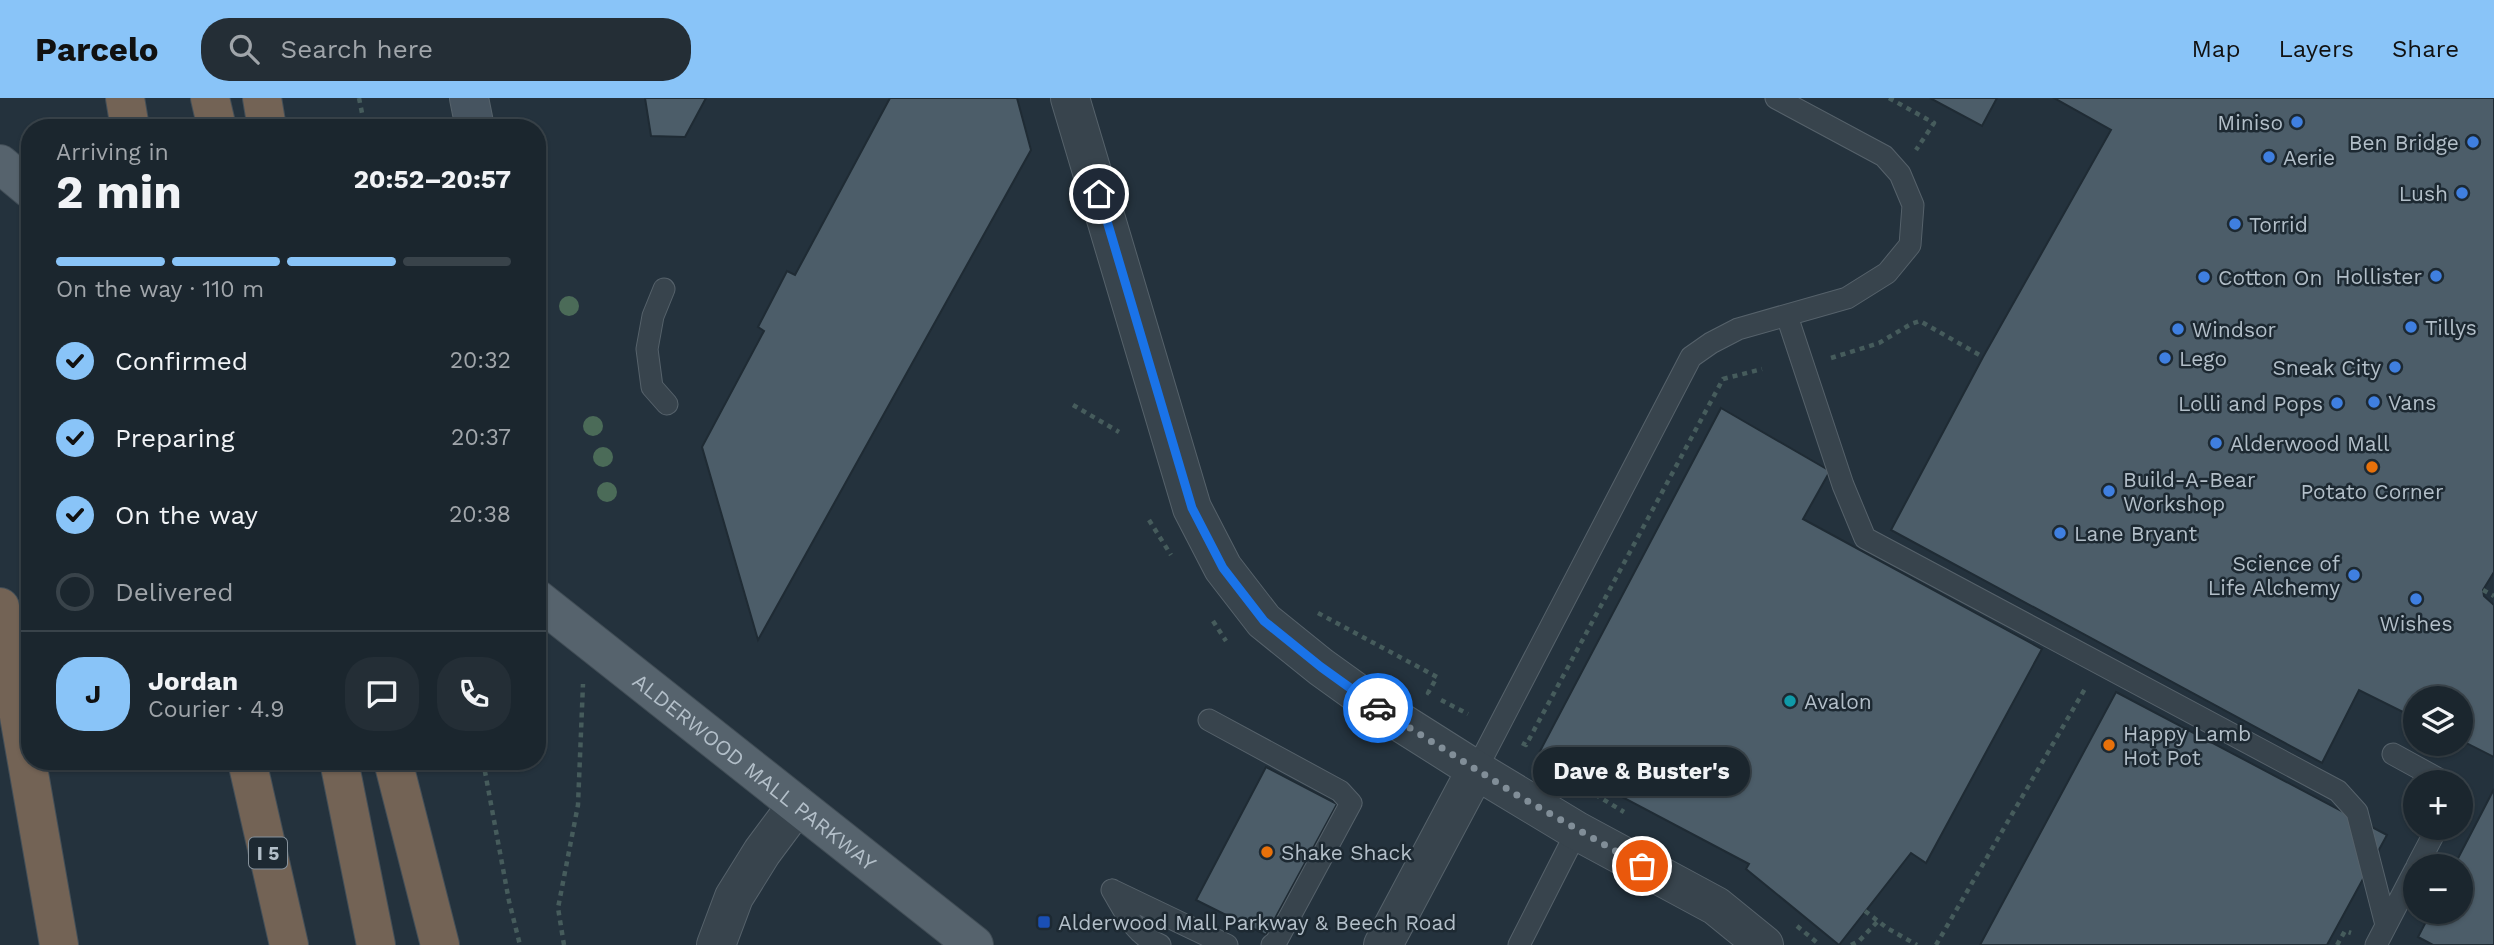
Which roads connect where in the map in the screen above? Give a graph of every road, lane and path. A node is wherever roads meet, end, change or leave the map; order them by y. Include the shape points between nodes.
1 (125, 98) edge
2 (212, 98) edge
3 (262, 98) edge
4 (359, 98) edge
5 (469, 98) edge
6 (1070, 98) edge
7 (1776, 98) edge
8 (1889, 98) edge
9 (128, 119) edge
10 (216, 119) edge
11 (266, 119) edge
12 (363, 119) edge
13 (473, 119) edge
14 (0, 164) edge
15 (1900, 174) junction
16 (21, 182) edge
17 (664, 289) dead end
18 (1787, 316) junction
19 (1983, 357) dead end
20 (1831, 358) dead end
21 (1762, 369) dead end
22 (667, 404) dead end
23 (1073, 405) dead end
24 (1119, 432) dead end
25 (2483, 590) dead end
26 (2494, 596) edge
27 (546, 606) edge
28 (0, 607) edge
29 (1315, 612) dead end
30 (585, 638) junction
31 (2100, 664) junction
32 (1468, 714) dead end
33 (1209, 720) dead end
34 (21, 727) edge
35 (1514, 738) dead end
36 (2393, 754) dead end
37 (28, 770) edge
38 (249, 770) edge
39 (341, 770) edge
40 (395, 770) edge
41 (485, 770) edge
42 (1476, 770) junction
43 (2422, 770) edge
44 (797, 805) junction
45 (1577, 831) junction
46 (2403, 893) edge
47 (1865, 911) dead end
48 (1878, 921) junction
49 (2386, 925) junction
50 (1274, 944) edge
51 (59, 945) edge
52 (289, 945) edge
53 (376, 945) edge
54 (440, 945) edge
55 (520, 945) edge
56 (564, 945) edge
57 (716, 945) edge
58 (974, 945) edge
59 (1160, 945) edge
60 (1227, 945) edge
61 (1383, 945) edge
62 (1519, 945) edge
63 (1764, 945) edge
64 (1811, 945) edge
65 (1820, 945) edge
66 (1851, 945) edge
67 (1917, 945) edge
68 (1936, 945) edge
69 (2376, 945) edge

1 - 9 highway
2 - 10 highway
3 - 11 highway
4 - 12 path
5 - 13 main road
6 - 42 street via 1192,508 1223,568 1264,621 1321,667
7 - 15 lane via 1884,156
8 - 15 path via 1934,123
14 - 16 main road
15 - 18 lane via 1913,205 1910,244 1887,273 1847,298
17 - 22 lane via 647,349 652,387
18 - 31 lane via 1865,538
18 - 42 lane via 1738,330 1691,357
19 - 20 path via 1920,321 1879,343
21 - 35 path via 1723,379 1526,745
23 - 24 path
25 - 26 path
27 - 30 main road, ALDERWOOD MALL PARKWAY
28 - 34 highway
29 - 32 path via 1437,677 1428,693
30 - 44 main road, ALDERWOOD MALL PARKWAY
30 - 56 path via 578,805 558,908
31 - 49 lane via 2339,791 2357,812
31 - 68 path
33 - 50 lane via 1340,791 1351,803
36 - 43 lane
37 - 51 highway
38 - 52 highway, I 5
39 - 53 highway
40 - 54 highway
41 - 55 path
42 - 45 street
42 - 61 street
44 - 57 street via 734,897
44 - 58 main road, ALDERWOOD MALL PARKWAY
45 - 62 lane
45 - 63 street via 1716,906
46 - 49 lane
47 - 48 path
48 - 66 path
48 - 67 path
49 - 69 lane
59 - 60 lane via 1132,924 1112,890
64 - 65 path via 1815,941

